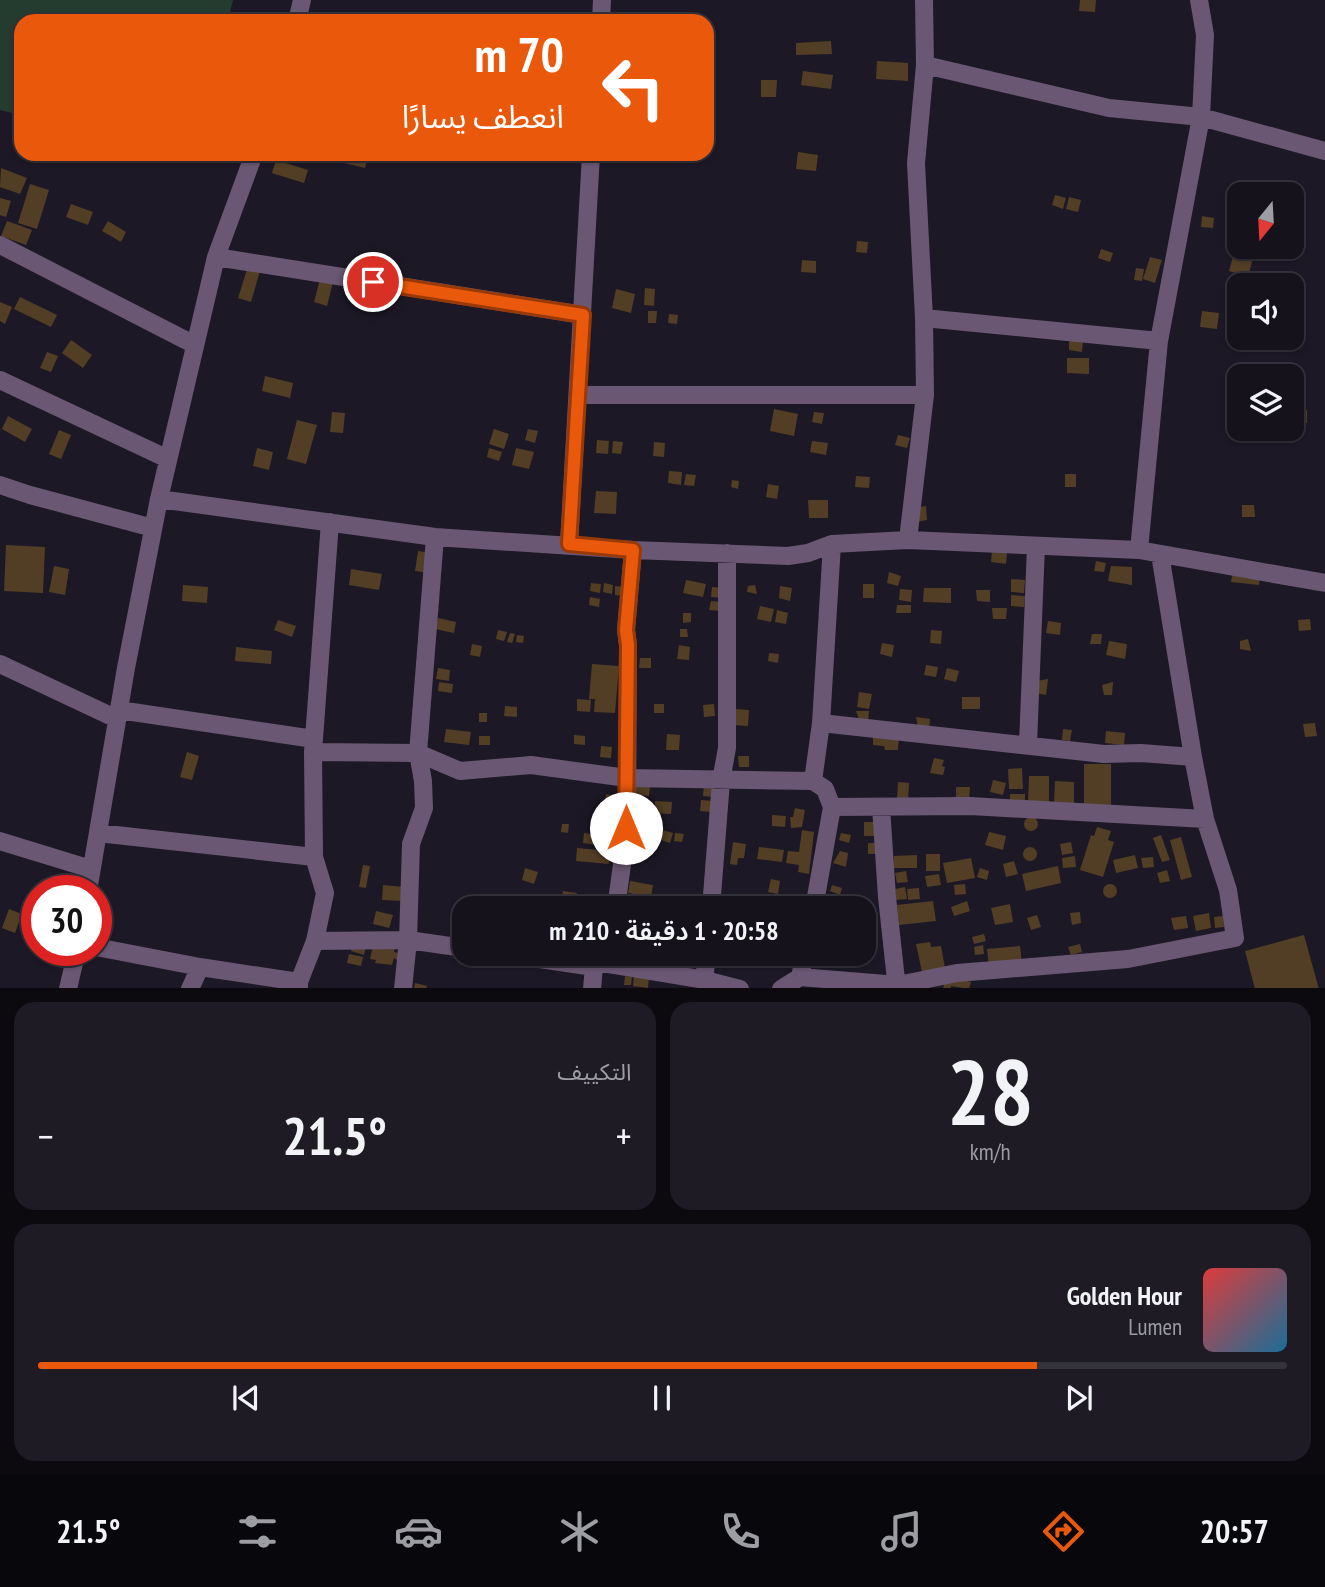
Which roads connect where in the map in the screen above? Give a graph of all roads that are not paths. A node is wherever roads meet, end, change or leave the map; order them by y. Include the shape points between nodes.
1 (924, 0) edge
2 (1199, 0) edge
3 (925, 65) junction
4 (1201, 117) junction
5 (1324, 145) edge
6 (251, 161) edge
7 (592, 161) edge
8 (0, 245) edge
9 (216, 257) junction
10 (583, 315) junction
11 (924, 318) junction
12 (1159, 341) junction
13 (195, 345) junction
14 (0, 380) edge
15 (578, 395) junction
16 (925, 395) junction
17 (168, 459) junction
18 (0, 485) edge
19 (159, 499) junction
20 (330, 522) junction
21 (153, 528) junction
22 (435, 537) junction
23 (908, 540) junction
24 (569, 544) junction
25 (832, 544) junction
26 (1036, 546) junction
27 (633, 550) junction
28 (1139, 550) junction
29 (727, 554) junction
30 (1160, 554) junction
31 (1325, 583) edge
32 (0, 664) edge
33 (118, 714) junction
34 (821, 723) junction
35 (1028, 744) junction
36 (313, 746) junction
37 (418, 753) junction
38 (1193, 757) junction
39 (627, 778) junction
40 (720, 781) junction
41 (813, 781) junction
42 (832, 807) junction
43 (881, 807) junction
44 (1205, 819) junction
45 (98, 833) junction
46 (0, 841) edge
47 (314, 857) junction
48 (92, 869) junction
49 (91, 875) edge
50 (618, 896) edge
51 (712, 896) edge
52 (816, 896) edge
53 (408, 940) junction
54 (316, 941) junction
55 (452, 946) edge
56 (112, 950) edge
57 (73, 966) edge
58 (599, 966) edge
59 (623, 966) edge
60 (706, 966) edge
61 (802, 966) edge
62 (200, 967) junction
63 (800, 977) junction
64 (704, 984) edge
65 (299, 985) edge
66 (897, 987) edge
67 (68, 988) edge
68 (190, 988) edge
69 (403, 988) edge
70 (592, 988) edge
71 (733, 988) edge
72 (783, 988) edge

1 - 3 street
2 - 4 street via 1205,35
3 - 4 street via 1109,108
3 - 11 street via 916,163
4 - 5 street
4 - 12 street
6 - 9 street
7 - 10 street
8 - 13 street
9 - 10 street
9 - 13 street
10 - 15 street
11 - 12 street
11 - 16 street
12 - 28 street
13 - 17 street
14 - 17 street
15 - 16 street
15 - 24 street
16 - 23 street
17 - 19 street
18 - 21 street
19 - 20 street
19 - 21 street
20 - 22 street
20 - 36 street
21 - 33 street
22 - 24 street
22 - 37 street
23 - 25 street
23 - 26 street
24 - 27 street
25 - 29 street via 788,556
25 - 34 street
26 - 28 street
26 - 35 street
27 - 29 street
27 - 39 street via 626,630
28 - 30 street
29 - 40 street via 727,748
30 - 31 street
30 - 38 street
32 - 33 street
33 - 36 street
33 - 45 street
34 - 35 street
34 - 41 street
35 - 38 street via 1104,754
36 - 37 street
36 - 47 street
37 - 39 street via 460,771 531,765
37 - 53 street via 424,808 411,844
38 - 44 street
39 - 40 street
39 - 50 street
40 - 41 street
40 - 51 street
41 - 42 street via 825,789
42 - 43 street
42 - 52 street
43 - 44 street via 970,806
43 - 66 street
44 - 66 street via 1228,890 1235,938 1128,958 957,973
45 - 47 street
45 - 48 street
46 - 48 street
47 - 54 street via 325,893
48 - 49 street
53 - 54 street
53 - 55 street
53 - 69 street
54 - 65 street
56 - 62 street
57 - 67 street
58 - 70 street
59 - 64 street
60 - 64 street
61 - 63 street
62 - 65 street
62 - 68 street
63 - 66 street
63 - 72 street
64 - 71 street

